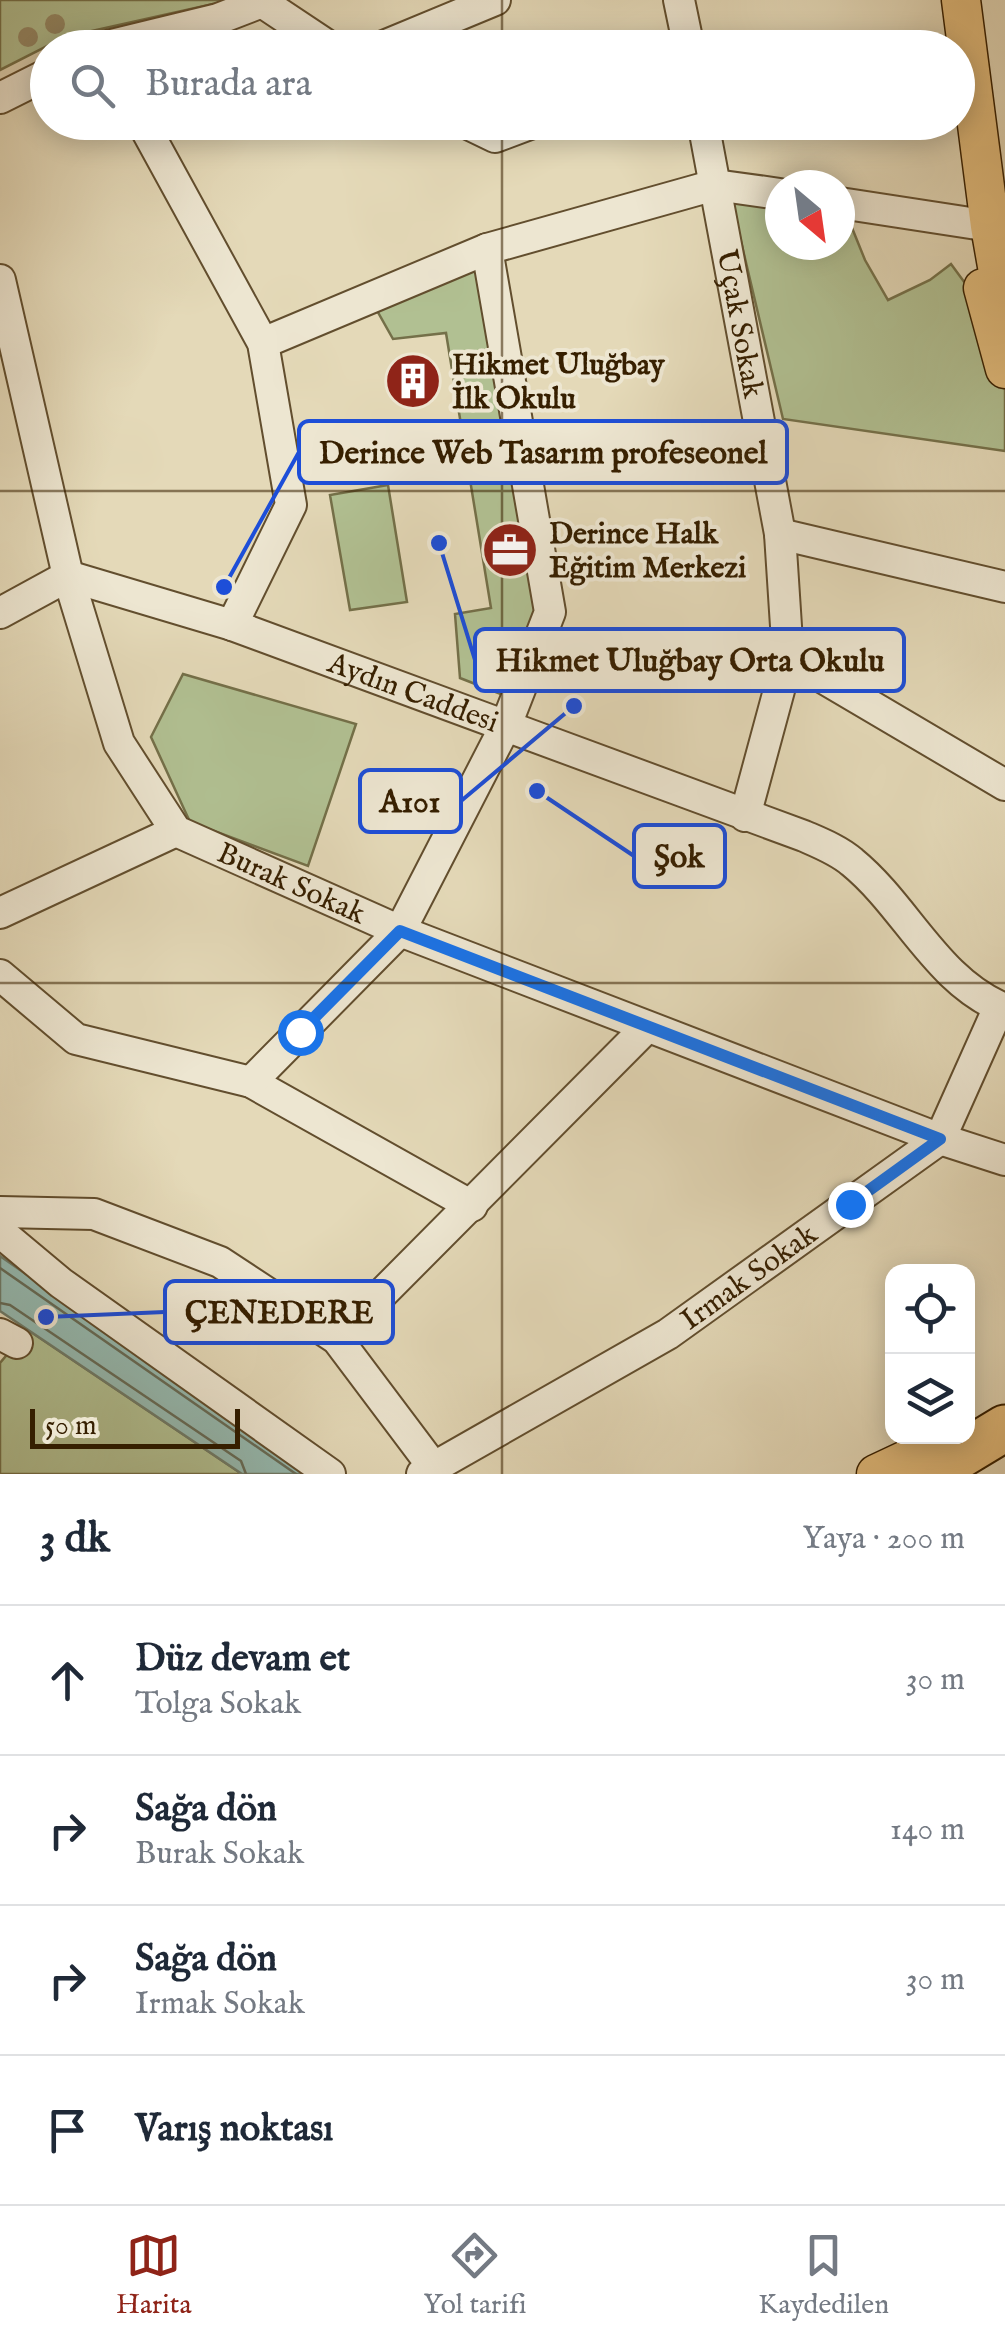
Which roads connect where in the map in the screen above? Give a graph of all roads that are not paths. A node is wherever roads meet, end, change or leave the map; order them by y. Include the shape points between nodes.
1 (495, 0) edge
2 (679, 0) edge
3 (948, 0) edge
4 (961, 0) edge
5 (262, 2) edge
6 (172, 30) edge
7 (304, 30) edge
8 (422, 30) edge
9 (685, 30) edge
10 (951, 30) edge
11 (965, 30) edge
12 (30, 83) edge
13 (0, 98) edge
14 (975, 110) edge
15 (152, 140) edge
16 (706, 140) edge
17 (970, 140) edge
18 (715, 185) junction
19 (765, 192) edge
20 (855, 205) edge
21 (989, 221) edge
22 (487, 249) junction
23 (0, 280) edge
24 (1005, 312) edge
25 (7, 341) edge
26 (263, 343) junction
27 (1005, 369) edge
28 (780, 534) junction
29 (68, 576) junction
30 (1005, 587) edge
31 (0, 613) edge
32 (232, 624) junction
33 (788, 657) junction
34 (506, 724) junction
35 (1005, 786) edge
36 (745, 816) junction
37 (176, 831) junction
38 (0, 913) edge
39 (400, 931) junction
40 (0, 975) edge
41 (1002, 1008) edge
42 (647, 1027) junction
43 (251, 1082) junction
44 (940, 1139) junction
45 (1005, 1160) edge
46 (472, 1206) junction
47 (0, 1212) edge
48 (0, 1232) edge
49 (337, 1339) junction
50 (1005, 1418) edge
51 (1005, 1428) edge
52 (975, 1429) edge
53 (940, 1444) edge
54 (428, 1471) edge
55 (330, 1474) edge
56 (876, 1474) edge
57 (929, 1474) edge

1 - 8 street
2 - 9 street
3 - 10 main road
4 - 11 main road
5 - 6 street
5 - 7 street
12 - 13 street
14 - 21 main road
15 - 26 street
16 - 18 street, Uçak Sokak
17 - 21 main road
18 - 19 street
18 - 22 street
18 - 28 street, Uçak Sokak
20 - 21 street
21 - 24 main road
21 - 27 main road via 987,313
22 - 26 street
22 - 34 street via 550,612
23 - 25 street
25 - 29 street
26 - 32 street via 291,505
28 - 30 street
28 - 33 street, Uçak Sokak
29 - 31 street
29 - 32 street, Aydın Caddesi
29 - 37 street via 119,744
32 - 34 street, Aydın Caddesi
33 - 35 street
33 - 36 street, Uçak Sokak
34 - 36 street, Aydın Caddesi
34 - 39 street
36 - 41 street, Aydın Caddesi via 853,862 950,973
37 - 38 street
37 - 39 street, Burak Sokak
39 - 42 street, Burak Sokak
39 - 43 street
40 - 43 street via 76,1039
41 - 44 street, Irmak Sokak
42 - 44 street, Burak Sokak
42 - 46 street
43 - 46 street
44 - 45 street, Burak Sokak
44 - 54 street, Irmak Sokak via 668,1334
46 - 49 street
47 - 49 street via 94,1214 220,1262
48 - 55 street via 61,1283
49 - 54 street
50 - 52 main road
51 - 57 highway
53 - 56 main road

